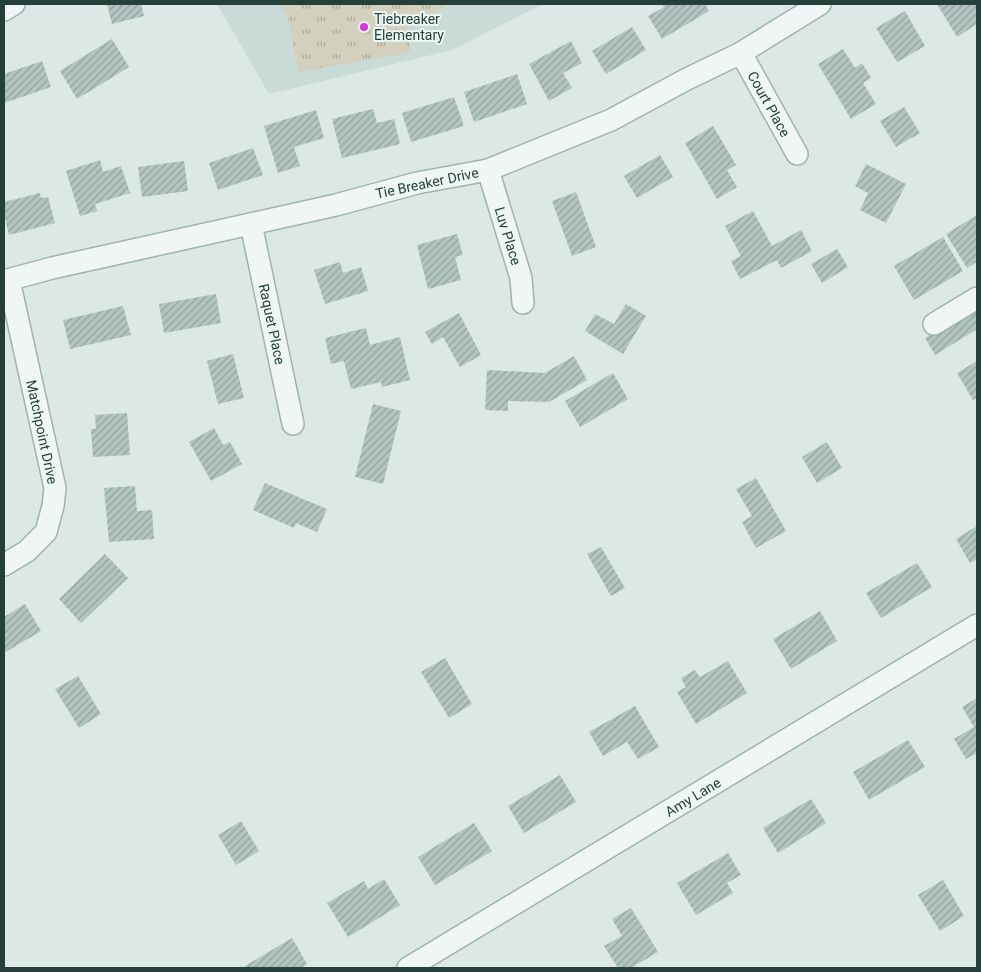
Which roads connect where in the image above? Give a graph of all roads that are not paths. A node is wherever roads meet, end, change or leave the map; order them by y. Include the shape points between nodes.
1 (14, 4) edge
2 (820, 4) edge
3 (4, 10) edge
4 (741, 53) junction
5 (797, 154) dead end
6 (488, 170) junction
7 (251, 224) junction
8 (6, 280) edge
9 (977, 298) edge
10 (524, 303) dead end
11 (934, 324) dead end
12 (292, 424) dead end
13 (4, 565) edge
14 (977, 625) edge
15 (408, 968) edge

1 - 3 street
2 - 4 street, Tie Breaker Drive
4 - 5 street, Court Place
4 - 6 street, Tie Breaker Drive via 611,120
6 - 7 street, Tie Breaker Drive via 417,183
6 - 10 street, Luv Place via 521,278
7 - 8 street, Tie Breaker Drive
7 - 12 street, Raquet Place
8 - 13 street, Matchpoint Drive via 55,488 46,532 27,551
9 - 11 street
14 - 15 street, Amy Lane

